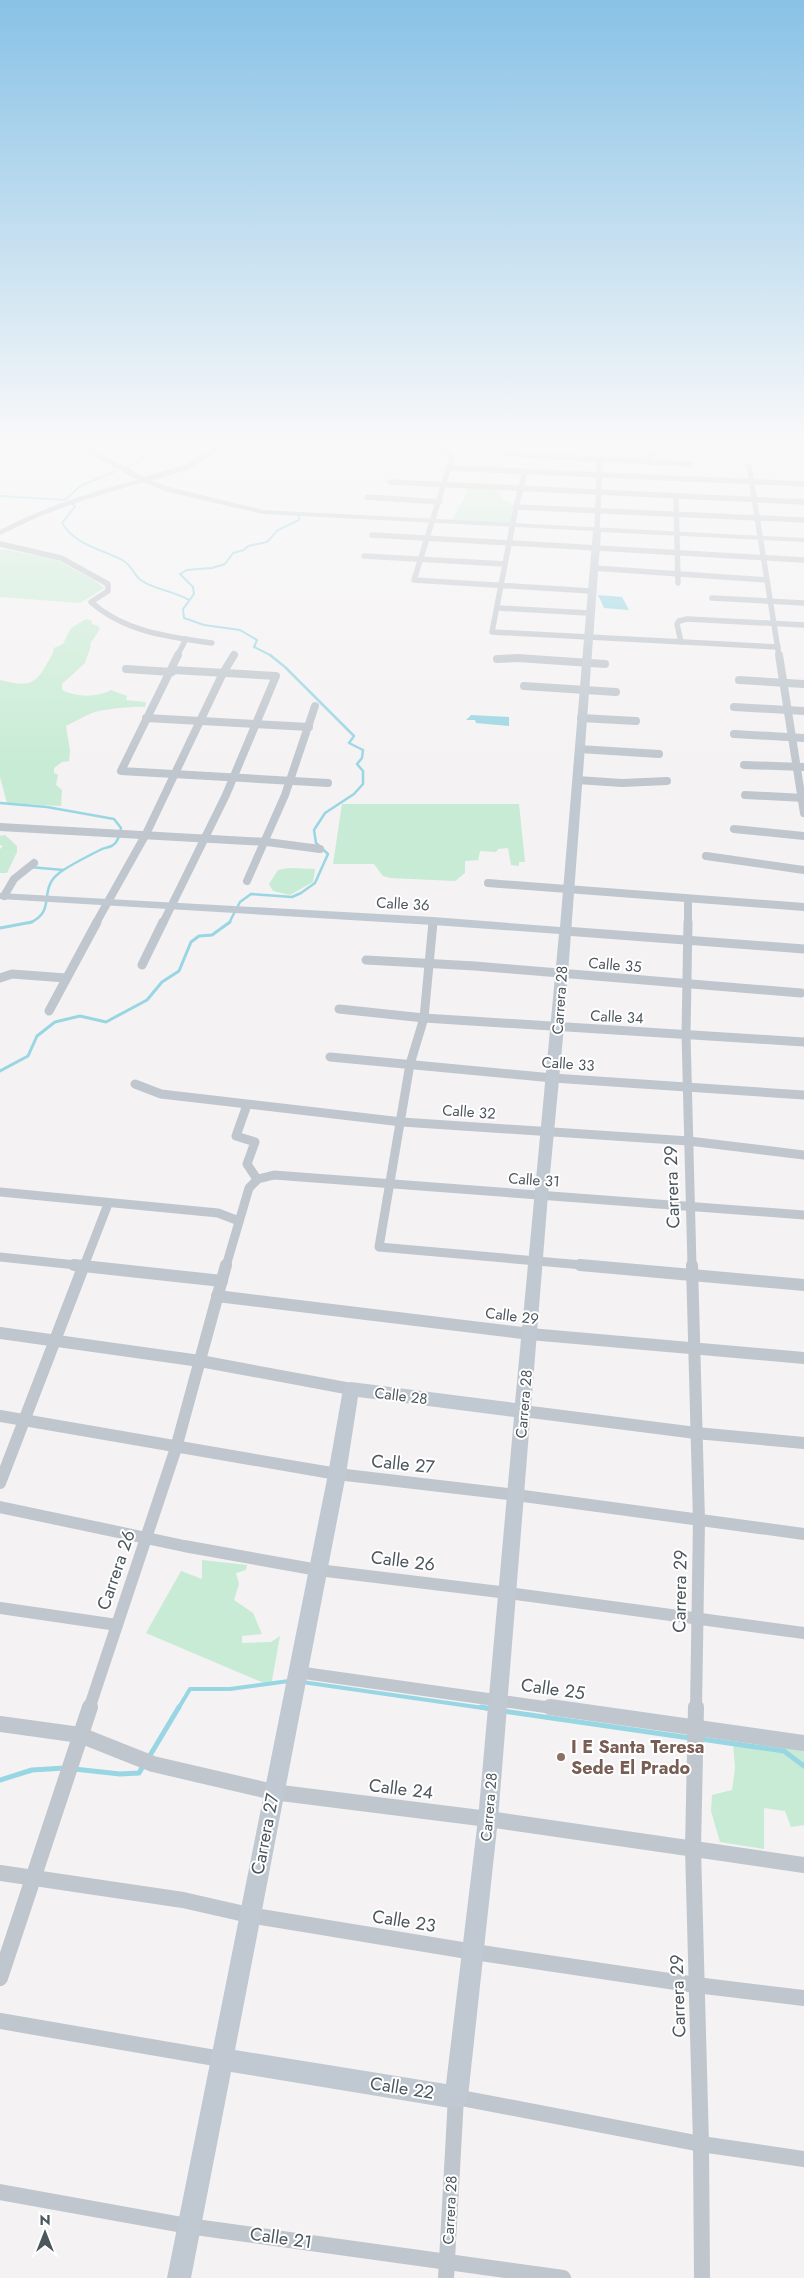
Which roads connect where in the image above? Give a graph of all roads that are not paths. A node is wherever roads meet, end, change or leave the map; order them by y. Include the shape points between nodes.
1 (49, 555) edge
2 (423, 555) edge
3 (507, 555) edge
4 (594, 555) edge
5 (678, 555) edge
6 (718, 555) edge
7 (364, 556) dead end
8 (764, 558) junction
9 (422, 559) junction
10 (804, 560) edge
11 (505, 564) junction
12 (593, 568) junction
13 (678, 574) junction
14 (767, 580) junction
15 (678, 583) dead end
16 (500, 585) junction
17 (591, 591) junction
18 (712, 598) dead end
19 (770, 601) junction
20 (804, 603) edge
21 (498, 608) junction
22 (590, 613) junction
23 (774, 624) junction
24 (804, 626) edge
25 (588, 637) junction
26 (186, 639) junction
27 (681, 642) junction
28 (212, 643) dead end
29 (778, 647) junction
30 (234, 656) dead end
31 (497, 659) dead end
32 (586, 662) junction
33 (604, 664) dead end
34 (126, 669) dead end
35 (172, 671) junction
36 (223, 673) junction
37 (739, 680) dead end
38 (783, 683) junction
39 (804, 684) edge
40 (524, 686) dead end
41 (584, 689) junction
42 (616, 692) dead end
43 (316, 706) dead end
44 (734, 707) dead end
45 (788, 710) junction
46 (804, 710) edge
47 (146, 718) junction
48 (581, 718) junction
49 (636, 721) dead end
50 (201, 722) junction
51 (254, 725) junction
52 (309, 727) junction
53 (734, 734) dead end
54 (792, 737) junction
55 (804, 738) edge
56 (579, 748) junction
57 (659, 754) dead end
58 (744, 765) dead end
59 (800, 767) edge
60 (175, 774) junction
61 (234, 778) junction
62 (292, 780) junction
63 (577, 780) junction
64 (667, 781) dead end
65 (328, 783) dead end
66 (745, 795) dead end
67 (803, 798) edge
68 (804, 814) edge
69 (0, 827) edge
70 (734, 829) dead end
71 (143, 834) junction
72 (804, 836) edge
73 (206, 838) junction
74 (267, 842) junction
75 (320, 849) dead end
76 (706, 856) dead end
77 (34, 863) dead end
78 (804, 870) edge
79 (247, 881) dead end
80 (488, 883) dead end
81 (568, 889) junction
82 (2, 896) edge
83 (64, 899) joint
84 (107, 902) junction
85 (688, 904) dead end
86 (173, 906) junction
87 (804, 907) edge
88 (201, 908) joint
89 (276, 913) joint
90 (433, 921) junction
91 (565, 931) junction
92 (688, 940) junction
93 (804, 949) edge
94 (366, 960) dead end
95 (429, 963) junction
96 (142, 965) dead end
97 (562, 974) junction
98 (0, 978) edge
99 (66, 978) junction
100 (688, 986) junction
101 (801, 993) dead end
102 (340, 1009) dead end
103 (49, 1011) dead end
104 (424, 1018) junction
105 (558, 1027) junction
106 (686, 1034) junction
107 (804, 1042) edge
108 (330, 1057) dead end
109 (410, 1064) junction
110 (553, 1078) junction
111 (136, 1084) dead end
112 (688, 1086) junction
113 (804, 1095) edge
114 (247, 1104) junction
115 (402, 1122) junction
116 (547, 1132) junction
117 (689, 1142) junction
118 (804, 1154) edge
119 (260, 1178) junction
120 (392, 1184) junction
121 (0, 1192) edge
122 (541, 1195) junction
123 (108, 1204) junction
124 (691, 1206) junction
125 (804, 1215) edge
126 (239, 1221) junction
127 (0, 1257) edge
128 (536, 1260) junction
129 (84, 1266) junction
130 (693, 1273) junction
131 (222, 1281) junction
132 (804, 1285) edge
133 (217, 1296) junction
134 (0, 1333) edge
135 (530, 1334) junction
136 (56, 1342) junction
137 (694, 1349) junction
138 (804, 1358) edge
139 (200, 1361) junction
140 (351, 1390) junction
141 (523, 1411) junction
142 (0, 1416) edge
143 (24, 1419) junction
144 (696, 1433) junction
145 (804, 1444) edge
146 (176, 1448) junction
147 (337, 1474) junction
148 (0, 1483) edge
149 (516, 1495) junction
150 (0, 1507) edge
151 (699, 1521) junction
152 (804, 1534) edge
153 (147, 1538) junction
154 (318, 1570) junction
155 (508, 1592) junction
156 (0, 1608) edge
157 (698, 1619) junction
158 (117, 1625) junction
159 (804, 1632) edge
160 (297, 1672) junction
161 (498, 1699) junction
162 (0, 1724) edge
163 (696, 1728) junction
164 (80, 1736) junction
165 (804, 1743) edge
166 (273, 1792) junction
167 (488, 1818) junction
168 (693, 1848) junction
169 (804, 1864) edge
170 (0, 1873) edge
171 (32, 1878) junction
172 (249, 1915) junction
173 (474, 1952) junction
174 (0, 1978) edge
175 (696, 1985) junction
176 (804, 1998) edge
177 (0, 2021) edge
178 (221, 2059) junction
179 (456, 2097) junction
180 (701, 2144) junction
181 (804, 2159) edge
182 (0, 2192) edge
183 (188, 2226) junction
184 (447, 2270) edge
185 (179, 2278) edge
186 (563, 2278) edge
187 (702, 2278) edge

1 - 26 street via 61,558 108,584 108,591 91,602 102,611 130,627
2 - 9 street
3 - 11 street
4 - 12 street, Carrera 28
5 - 13 street
6 - 8 street
7 - 9 street
8 - 10 street
8 - 14 street
9 - 11 street
9 - 16 street via 414,580
11 - 16 street
12 - 13 street
12 - 17 street, Carrera 28
13 - 14 street
13 - 15 street
14 - 19 street
16 - 17 street
16 - 21 street
17 - 22 street, Carrera 28
18 - 19 street
19 - 20 street
19 - 23 street
21 - 22 street
21 - 25 street via 492,632
22 - 25 street, Carrera 28
23 - 24 street
23 - 27 street via 687,619 677,624
23 - 29 street
25 - 27 street
25 - 32 street, Carrera 28
26 - 28 street
26 - 35 street
27 - 29 street
29 - 38 street
30 - 36 street
31 - 32 street
32 - 33 street
32 - 41 street, Carrera 28
34 - 35 street
35 - 36 street
35 - 47 street
36 - 50 street
36 - 51 street via 276,676
37 - 38 street
38 - 39 street
38 - 45 street
40 - 41 street
41 - 42 street
41 - 48 street, Carrera 28
43 - 52 street
44 - 45 street
45 - 46 street
45 - 54 street
47 - 50 street
47 - 60 street via 121,771
48 - 49 street
48 - 56 street, Carrera 28
50 - 51 street
50 - 60 street
51 - 52 street
51 - 61 street
52 - 62 street
53 - 54 street
54 - 55 street
54 - 59 street
56 - 57 street
56 - 63 street, Carrera 28
58 - 59 street
59 - 67 street
60 - 61 street
60 - 71 street
61 - 62 street
61 - 73 street
62 - 65 street
62 - 74 street
63 - 64 street
63 - 81 street, Carrera 28
66 - 67 street
67 - 68 street
69 - 71 street
70 - 72 street
71 - 73 street
71 - 84 street
73 - 74 street
73 - 86 street
74 - 75 street
74 - 79 street
76 - 78 street
77 - 82 street via 14,879
80 - 81 street
81 - 87 street
81 - 91 street, Carrera 28
82 - 83 street, Calle 36
83 - 84 street, Calle 36
84 - 86 street, Calle 36
84 - 99 street
85 - 92 street, Carrera 29
86 - 88 street, Calle 36
86 - 96 street
88 - 89 street, Calle 36
89 - 90 street, Calle 36
90 - 91 street, Calle 36
90 - 95 street
91 - 92 street, Calle 36
91 - 97 street, Carrera 28
92 - 93 street, Calle 36
92 - 100 street, Carrera 29
94 - 95 street, Calle 35
95 - 97 street, Calle 35
95 - 104 street
97 - 100 street, Calle 35
97 - 105 street, Carrera 28
98 - 99 street via 12,974
99 - 103 street
100 - 101 street, Calle 35
100 - 106 street, Carrera 29
102 - 104 street, Calle 34
104 - 105 street, Calle 34
104 - 109 street
105 - 106 street, Calle 34
105 - 110 street, Carrera 28
106 - 107 street, Calle 34
106 - 112 street, Carrera 29
108 - 109 street, Calle 33
109 - 110 street, Calle 33
109 - 115 street
110 - 112 street, Calle 33
110 - 116 street, Carrera 28
111 - 114 street, Calle 32 via 161,1094
112 - 113 street, Calle 33
112 - 117 street, Carrera 29
114 - 115 street, Calle 32
114 - 119 street via 236,1136 255,1142 247,1164
115 - 116 street, Calle 32
115 - 120 street
116 - 117 street, Calle 32
116 - 122 street, Carrera 28
117 - 118 street, Calle 32
117 - 124 street, Carrera 29
119 - 120 street, Calle 31 via 279,1175
119 - 126 street, Carrera 26 via 249,1188
120 - 122 street, Calle 31
120 - 128 street via 381,1248
121 - 123 street
122 - 124 street, Calle 31
122 - 128 street, Carrera 28
123 - 126 street via 218,1213
123 - 129 street
124 - 125 street, Calle 31
124 - 130 street, Carrera 29
126 - 131 street, Carrera 26
127 - 129 street
128 - 130 street
128 - 135 street, Carrera 28
129 - 131 street
129 - 136 street
130 - 132 street
130 - 137 street, Carrera 29
131 - 133 street, Carrera 26
133 - 135 street, Calle 29
133 - 139 street, Carrera 26
134 - 136 street, Calle 28
135 - 137 street, Calle 29
135 - 141 street, Carrera 28
136 - 139 street, Calle 28
136 - 143 street
137 - 138 street, Calle 29
137 - 144 street, Carrera 29
139 - 140 street, Calle 28
139 - 146 street, Carrera 26
140 - 141 street, Calle 28
140 - 147 street, Carrera 27
141 - 144 street, Calle 28
141 - 149 street, Carrera 28
142 - 143 street, Calle 27
143 - 146 street, Calle 27
143 - 148 street
144 - 145 street, Calle 28
144 - 151 street, Carrera 29
146 - 147 street, Calle 27
146 - 153 street, Carrera 26
147 - 149 street, Calle 27
147 - 154 street, Carrera 27
149 - 151 street, Calle 27
149 - 155 street, Carrera 28
150 - 153 street, Calle 26
151 - 152 street, Calle 27
151 - 157 street, Carrera 29
153 - 154 street, Calle 26
153 - 158 street, Carrera 26
154 - 155 street, Calle 26
154 - 160 street, Carrera 27
155 - 157 street, Calle 26
155 - 161 street, Carrera 28
156 - 158 street
157 - 159 street, Calle 26
157 - 163 street, Carrera 29
158 - 164 street, Carrera 26
160 - 161 street, Calle 25
160 - 166 street, Carrera 27
161 - 163 street, Calle 25
161 - 167 street, Carrera 28
162 - 164 street, Calle 24
163 - 165 street, Calle 25
163 - 168 street, Carrera 29
164 - 166 street, Calle 24 via 153,1764
164 - 171 street, Carrera 26
166 - 167 street, Calle 24
166 - 172 street, Carrera 27
167 - 168 street, Calle 24
167 - 173 street, Carrera 28
168 - 169 street, Calle 24
168 - 175 street, Carrera 29
170 - 171 street, Calle 23
171 - 172 street, Calle 23 via 183,1900
171 - 174 street, Carrera 26
172 - 173 street, Calle 23
172 - 178 street, Carrera 27
173 - 175 street, Calle 23
173 - 179 street, Carrera 28
175 - 176 street, Calle 23
175 - 180 street, Carrera 29
177 - 178 street, Calle 22
178 - 179 street, Calle 22
178 - 183 street, Carrera 27
179 - 180 street, Calle 22
179 - 184 street, Carrera 28
180 - 181 street, Calle 22
180 - 187 street, Carrera 29
182 - 183 street, Calle 21
183 - 184 street, Calle 21
183 - 185 street, Carrera 27
184 - 186 street, Calle 21

